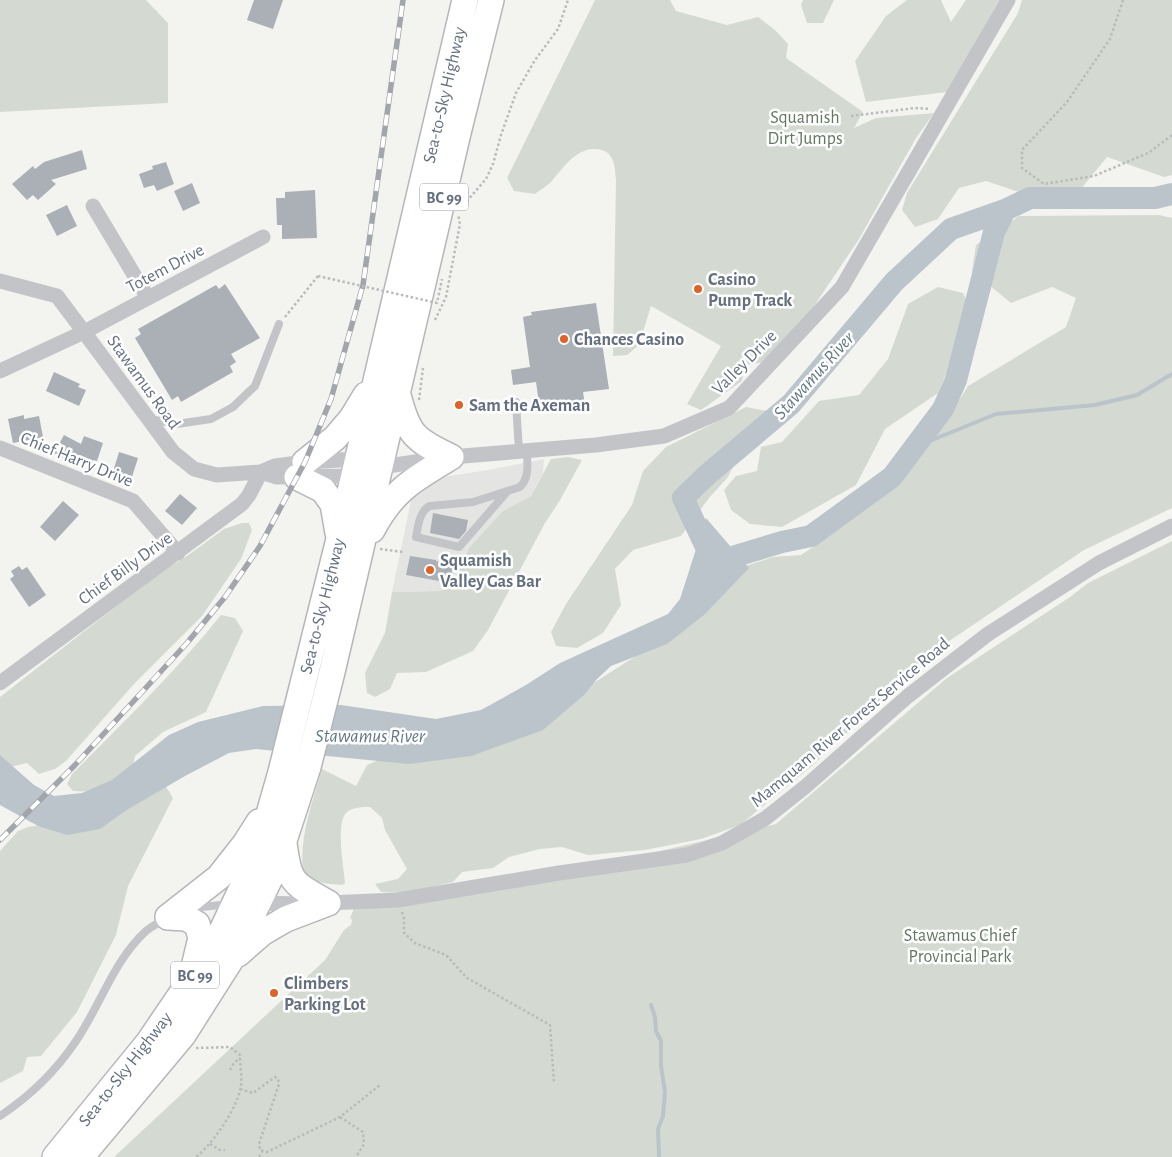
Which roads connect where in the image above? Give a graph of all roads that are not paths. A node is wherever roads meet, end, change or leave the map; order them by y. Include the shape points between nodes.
1 (465, 0) edge
2 (491, 0) edge
3 (1008, 0) edge
4 (92, 206) dead end
5 (263, 237) dead end
6 (0, 281) edge
7 (148, 298) junction
8 (279, 324) road end
9 (84, 332) junction
10 (0, 371) edge
11 (378, 376) junction
12 (408, 399) junction
13 (516, 402) dead end
14 (148, 418) junction
15 (0, 448) edge
16 (523, 451) junction
17 (451, 458) junction
18 (364, 467) junction
19 (301, 470) junction
20 (261, 472) junction
21 (506, 493) junction
22 (1172, 526) edge
23 (339, 539) junction
24 (369, 552) junction
25 (178, 553) junction
26 (0, 683) edge
27 (274, 797) junction
28 (284, 842) junction
29 (328, 902) junction
30 (247, 903) junction
31 (168, 917) junction
32 (230, 961) junction
33 (190, 982) junction
34 (0, 1116) edge
35 (55, 1157) edge
36 (81, 1157) edge

1 - 11 highway, Sea-to-Sky Highway / BC 99
2 - 12 highway, Sea-to-Sky Highway / BC 99 via 458,133
3 - 16 street, Valley Drive via 842,287 729,408 664,436
4 - 7 street
5 - 7 street, Totem Drive
6 - 9 street via 57,296
7 - 9 street, Totem Drive
8 - 14 lane via 255,386 233,407 210,419 177,424
9 - 10 street, Stawamus Road
9 - 14 street, Stawamus Road
11 - 18 highway, Sea-to-Sky Highway / BC 99
11 - 19 highway via 352,418
12 - 17 highway via 404,418 412,433 430,448
12 - 18 highway, Sea-to-Sky Highway / BC 99
13 - 16 lane
14 - 20 street, Stawamus Road via 172,452 194,469 217,475
15 - 25 street, Chief Harry Drive via 133,501
16 - 17 street, Valley Drive
16 - 21 lane via 528,476 526,482
17 - 18 street, Valley Drive
17 - 24 highway via 415,478 396,494 380,514
18 - 19 street, Stawamus Road
18 - 23 highway, Sea-to-Sky Highway / BC 99
18 - 24 highway, Sea-to-Sky Highway / BC 99
19 - 20 street, Stawamus Road via 276,477
19 - 23 highway via 323,490 332,504
20 - 25 street, Chief Billy Drive via 242,504
21 - 21 lane via 473,502 425,508 416,537 459,547
22 - 29 street, Mamquam River Forest Service Road via 1099,563 988,634 908,696 766,818 722,843 687,855 398,900
23 - 27 highway, Sea-to-Sky Highway / BC 99
24 - 28 highway, Sea-to-Sky Highway / BC 99
25 - 26 street, Chief Billy Drive
27 - 30 highway, Sea-to-Sky Highway / BC 99
27 - 31 highway via 245,844 219,877
28 - 29 highway via 287,865 293,879
28 - 30 highway, Sea-to-Sky Highway / BC 99 via 275,868
29 - 30 street, Mamquam River Forest Service Road
29 - 32 highway via 262,933
30 - 31 lane via 184,909
30 - 32 highway, Sea-to-Sky Highway / BC 99
30 - 33 highway, Sea-to-Sky Highway / BC 99
31 - 33 highway via 186,918 197,924 201,938
31 - 34 lane via 147,931 129,951 77,1041 56,1068 23,1100
32 - 36 highway, Sea-to-Sky Highway / BC 99 via 183,1035
33 - 35 highway, Sea-to-Sky Highway / BC 99 via 148,1043

